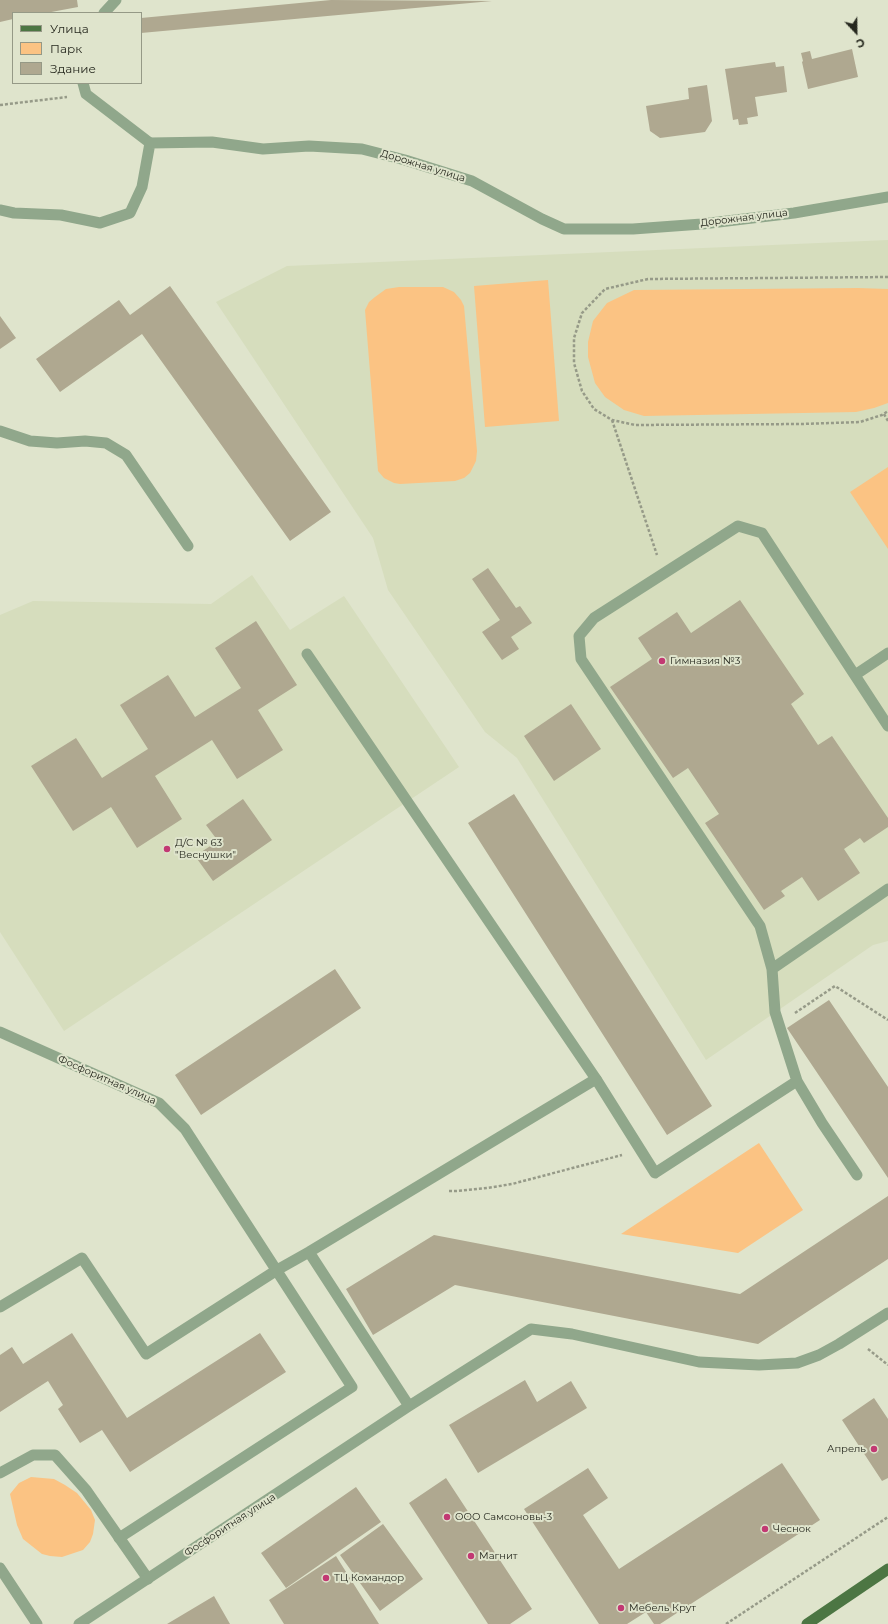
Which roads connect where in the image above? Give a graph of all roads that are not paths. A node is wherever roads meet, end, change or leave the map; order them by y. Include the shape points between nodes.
1 (116, 0) edge
2 (105, 12) edge
3 (83, 84) edge
4 (150, 143) junction
5 (888, 197) edge
6 (0, 210) edge
7 (0, 431) edge
8 (188, 546) dead end
9 (888, 653) edge
10 (307, 654) dead end
11 (855, 675) junction
12 (888, 726) edge
13 (888, 889) edge
14 (772, 969) junction
15 (0, 1032) edge
16 (596, 1079) junction
17 (797, 1081) junction
18 (857, 1175) dead end
19 (309, 1252) junction
20 (277, 1270) junction
21 (0, 1306) edge
22 (888, 1313) edge
23 (409, 1406) junction
24 (0, 1473) edge
25 (119, 1538) junction
26 (0, 1568) edge
27 (888, 1569) edge
28 (148, 1579) junction
29 (37, 1624) edge
30 (79, 1624) edge
31 (807, 1624) edge

1 - 2 street
3 - 4 street via 86,94
4 - 5 street, Дорожная улица via 212,142 263,149 309,146 362,149 472,181 564,229 633,229 702,224
4 - 6 street via 142,187 130,213 100,223 61,215
7 - 8 street via 30,441 106,443 126,455
9 - 11 street
10 - 16 street
11 - 12 street
11 - 14 street via 762,533 738,526 594,618 579,636 581,659 760,926
13 - 14 street
14 - 17 street via 775,1012
15 - 20 street, Фосфоритная улица via 159,1103 185,1129
16 - 17 street via 656,1173
16 - 19 street
17 - 18 street
19 - 20 street
19 - 23 street
20 - 21 street via 146,1354 82,1258
20 - 25 street, Фосфоритная улица via 352,1387
22 - 23 street, Фосфоритная улица via 819,1355 797,1363 759,1365 699,1362 572,1334 531,1329
23 - 28 street, Фосфоритная улица
24 - 25 street via 33,1455 55,1455 86,1490
25 - 28 street
26 - 29 street
27 - 31 main road
28 - 30 street, Фосфоритная улица

